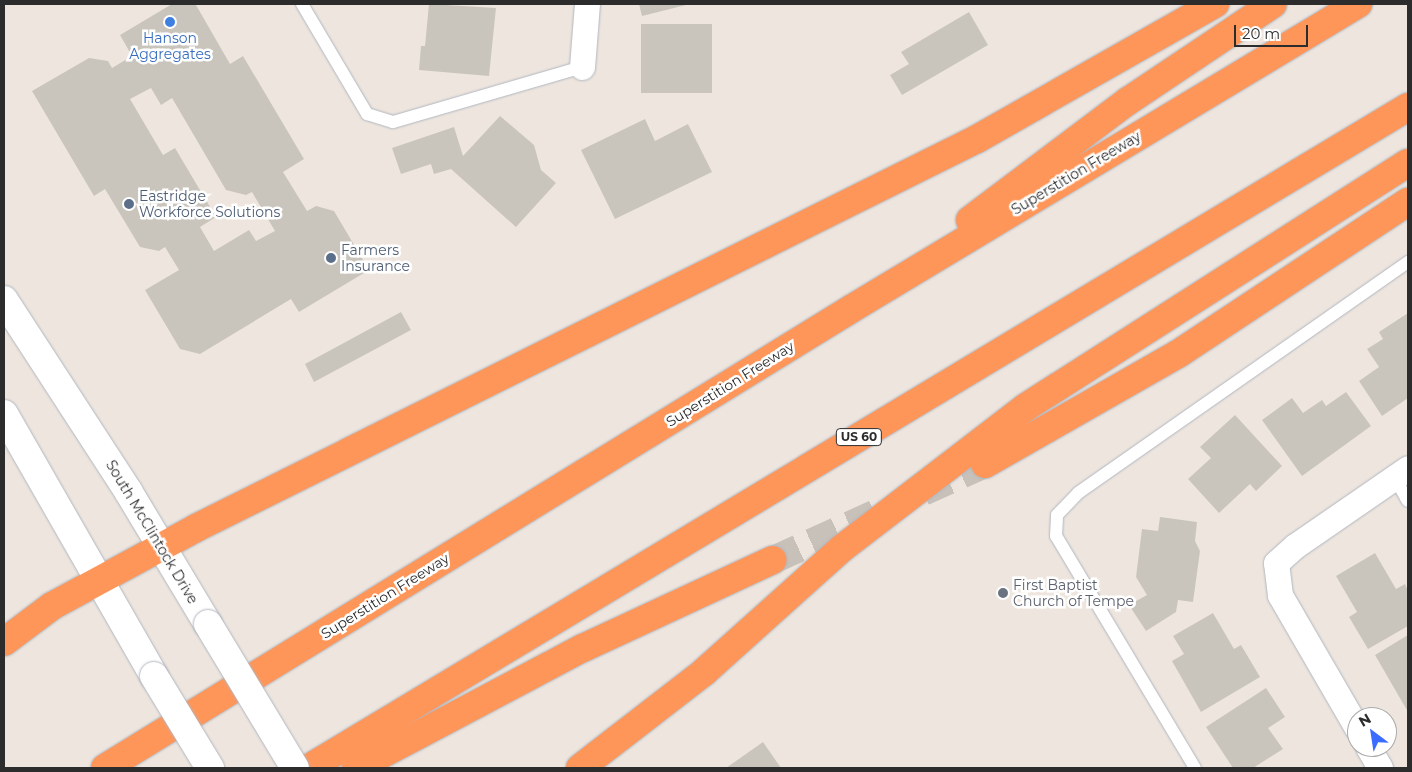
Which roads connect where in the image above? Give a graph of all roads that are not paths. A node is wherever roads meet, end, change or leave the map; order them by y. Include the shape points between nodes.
1 (302, 4) edge
2 (587, 4) edge
3 (1215, 4) edge
4 (1273, 4) edge
5 (1358, 4) edge
6 (582, 68) joint
7 (1408, 107) edge
8 (1408, 163) edge
9 (1408, 202) edge
10 (1408, 262) edge
11 (4, 300) edge
12 (851, 309) junction
13 (4, 414) edge
14 (985, 464) tunnel mouth
15 (1401, 473) edge
16 (1408, 501) edge
17 (163, 546) junction
18 (773, 560) tunnel mouth
19 (98, 581) junction
20 (4, 642) edge
21 (1347, 711) edge
22 (1374, 757) edge
23 (105, 768) edge
24 (210, 768) edge
25 (295, 768) edge
26 (309, 768) edge
27 (356, 768) edge
28 (580, 768) edge
29 (1195, 768) edge
30 (1380, 768) edge

1 - 6 lane via 367,114 393,122
2 - 6 street
3 - 17 highway via 976,139
4 - 12 highway via 1128,101
5 - 12 highway, Superstition Freeway
7 - 26 highway, US 60
8 - 28 highway via 1026,407 842,549 704,672
9 - 14 highway via 1178,354
10 - 29 lane via 1078,493 1057,515 1056,536
11 - 17 main road, South McClintock Drive
12 - 23 highway, Superstition Freeway
13 - 19 main road
15 - 16 lane
15 - 21 street via 1295,546 1276,564 1280,595
17 - 19 highway
17 - 25 main road, South McClintock Drive, bridge
18 - 27 highway via 583,648
19 - 20 highway via 52,606
19 - 24 main road, bridge
22 - 30 street

